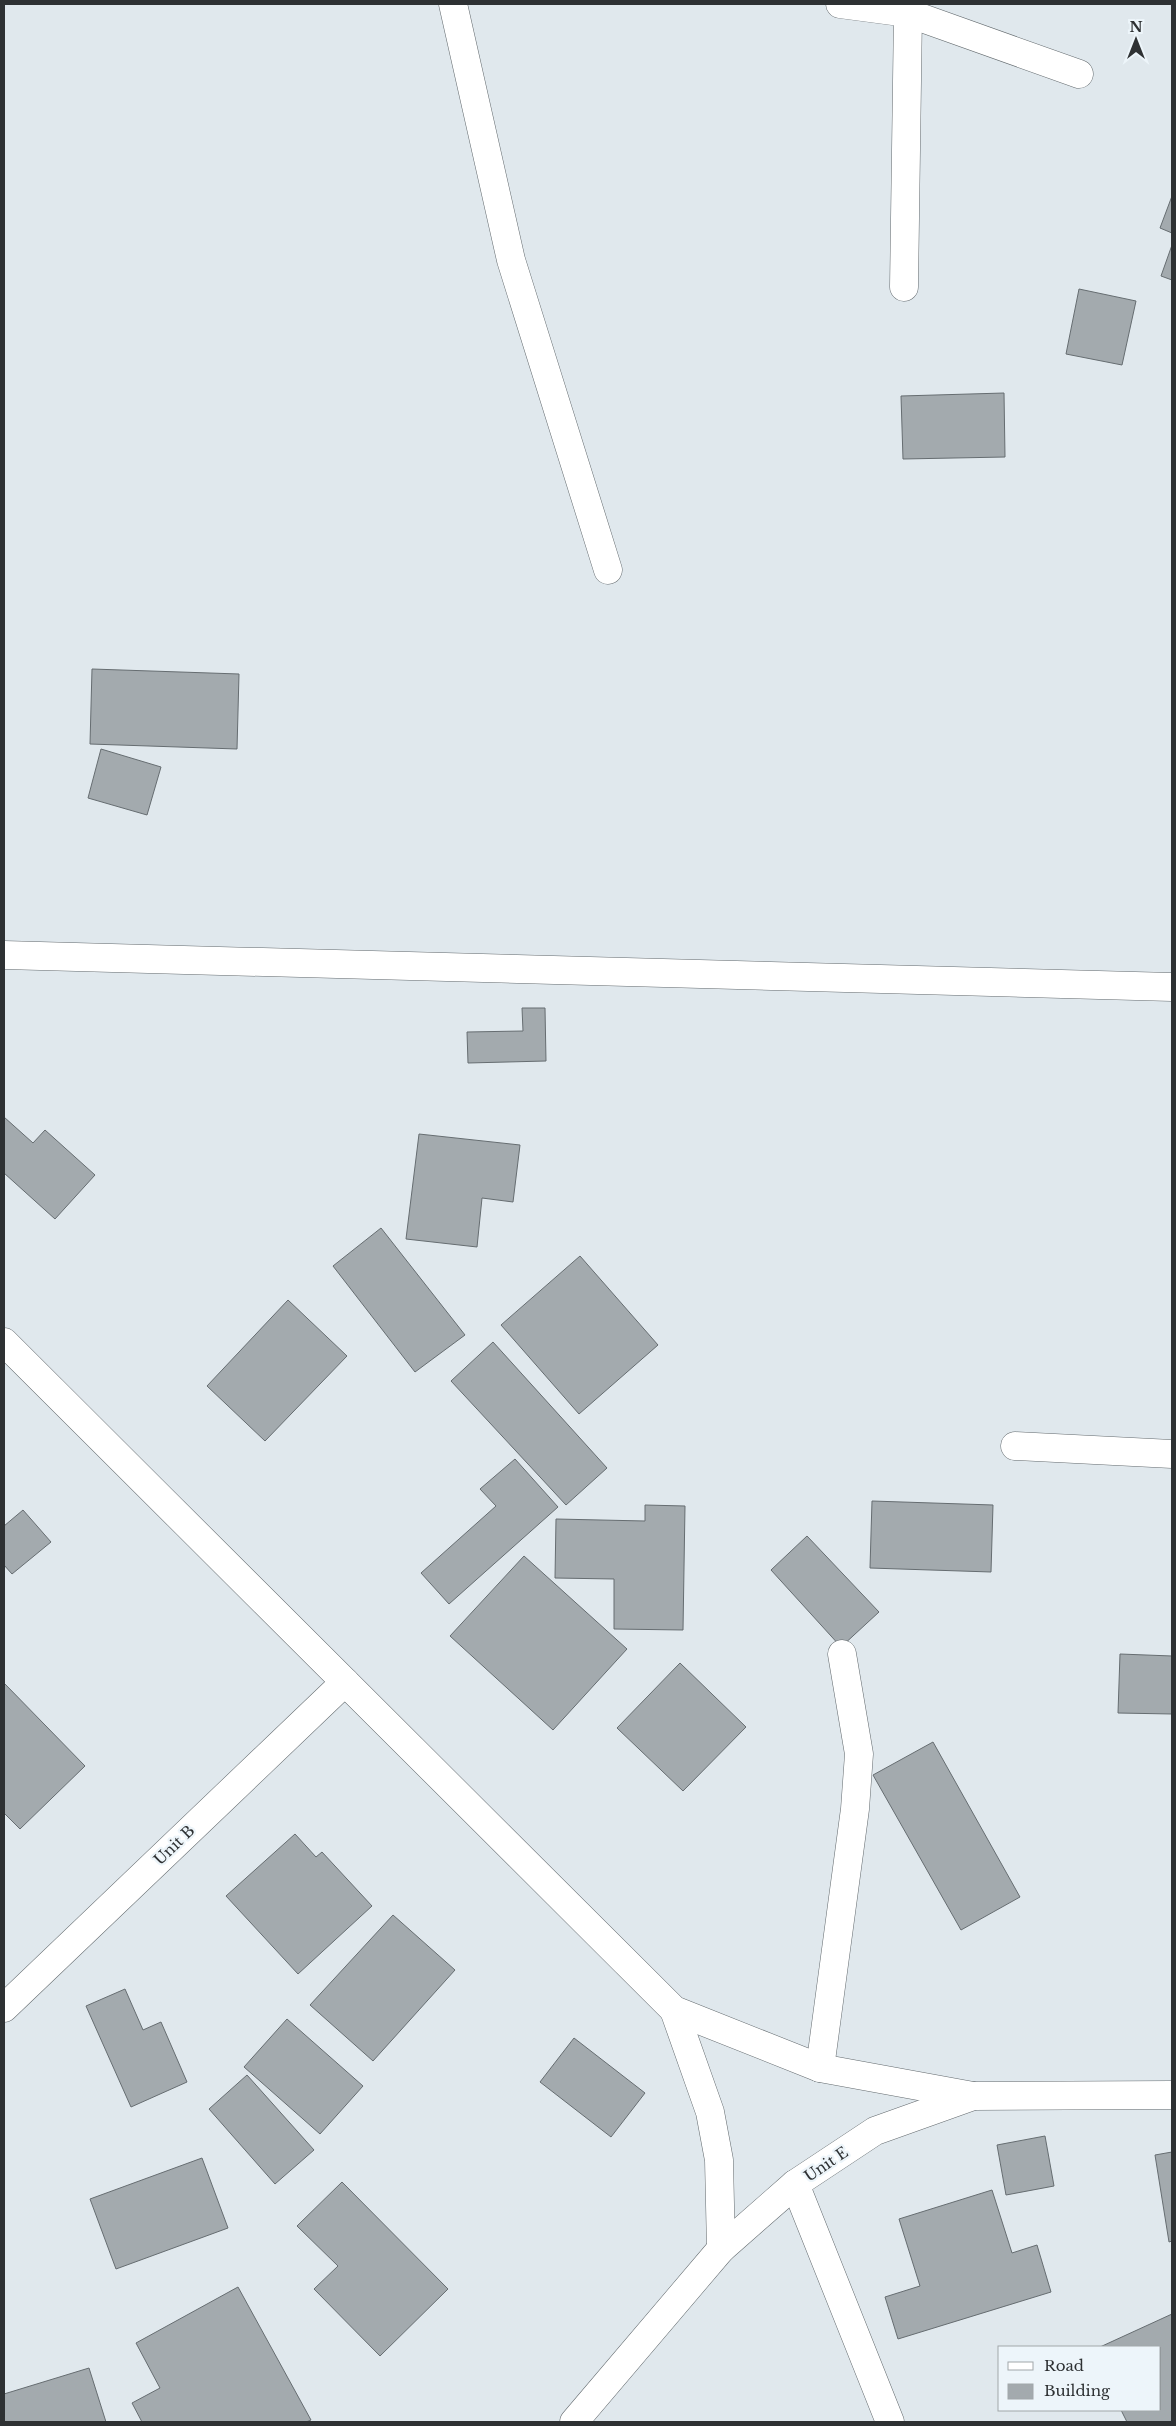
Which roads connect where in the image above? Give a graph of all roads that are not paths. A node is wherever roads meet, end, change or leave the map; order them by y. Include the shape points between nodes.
1 (453, 4) edge
2 (840, 4) edge
3 (908, 13) junction
4 (1079, 74) dead end
5 (904, 287) dead end
6 (608, 570) dead end
7 (4, 955) edge
8 (1172, 987) edge
9 (4, 1342) edge
10 (1016, 1446) dead end
11 (1172, 1454) edge
12 (842, 1654) dead end
13 (345, 1682) junction
14 (4, 2008) edge
15 (674, 2010) junction
16 (820, 2068) junction
17 (1172, 2095) edge
18 (973, 2096) junction
19 (795, 2184) junction
20 (721, 2249) junction
21 (574, 2422) edge
22 (890, 2422) edge

1 - 6 street via 511,260
2 - 3 street
3 - 4 street
3 - 5 street
7 - 8 street
9 - 13 street
10 - 11 street
12 - 16 street via 859,1754 855,1809
13 - 14 street, Unit B
13 - 15 street
15 - 16 street
15 - 20 street via 710,2112 719,2160
16 - 18 street
17 - 18 street, Unit E
18 - 19 street, Unit E via 875,2131
19 - 20 street, Unit E
19 - 22 street
20 - 21 street, Unit E

